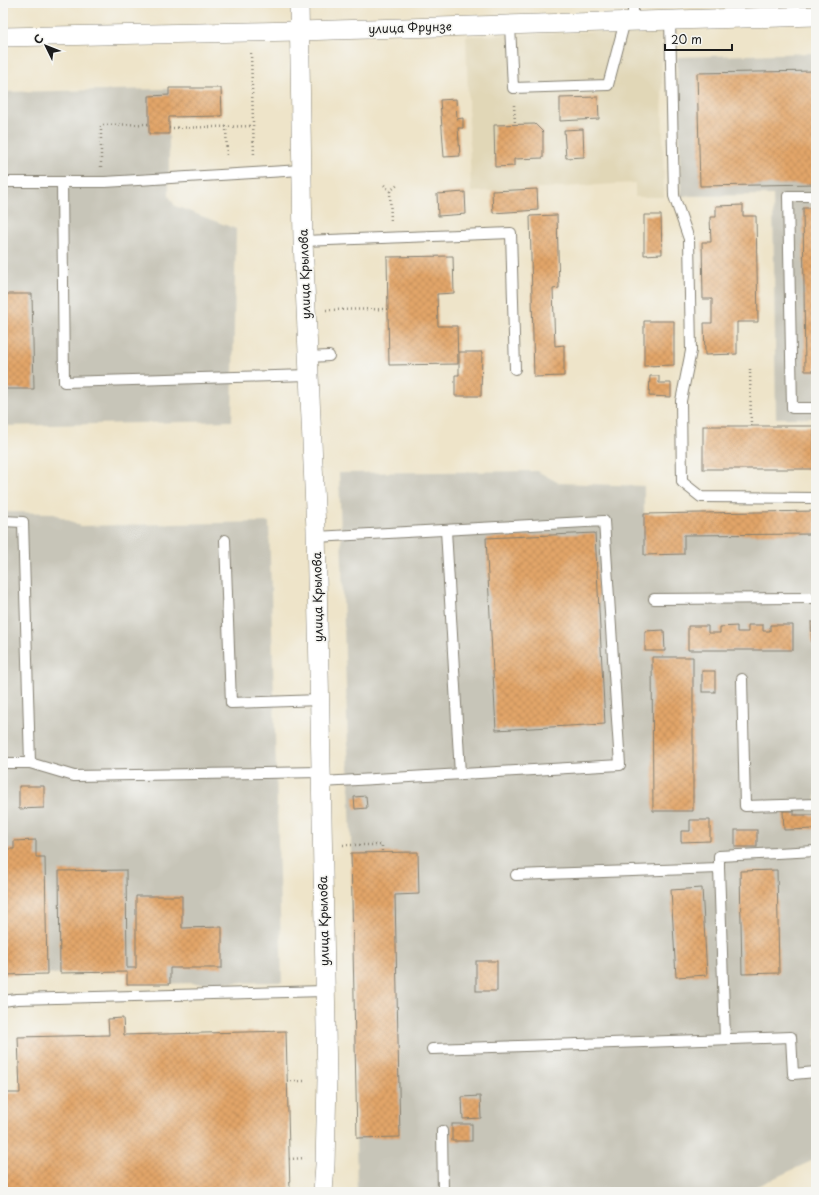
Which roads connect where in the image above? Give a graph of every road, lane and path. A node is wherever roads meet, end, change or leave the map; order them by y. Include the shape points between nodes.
1 (299, 3) edge
2 (631, 15) edge
3 (816, 16) edge
4 (670, 20) junction
5 (510, 25) junction
6 (251, 32) junction
7 (299, 32) junction
8 (3, 37) edge
9 (149, 124) dead end
10 (226, 126) junction
11 (253, 126) junction
12 (169, 128) dead end
13 (302, 170) junction
14 (254, 173) junction
15 (227, 175) junction
16 (3, 182) edge
17 (62, 182) junction
18 (101, 182) junction
19 (399, 184) dead end
20 (384, 185) dead end
21 (390, 191) junction
22 (816, 196) edge
23 (392, 238) junction
24 (303, 241) junction
25 (388, 309) dead end
26 (306, 311) junction
27 (329, 356) dead end
28 (308, 366) junction
29 (515, 369) dead end
30 (750, 369) dead end
31 (816, 408) edge
32 (751, 426) dead end
33 (816, 498) edge
34 (3, 521) edge
35 (446, 530) junction
36 (316, 537) junction
37 (225, 540) dead end
38 (816, 598) edge
39 (654, 599) dead end
40 (742, 679) dead end
41 (320, 700) junction
42 (3, 763) edge
43 (30, 763) junction
44 (460, 774) junction
45 (322, 777) junction
46 (816, 804) edge
47 (342, 845) dead end
48 (816, 851) edge
49 (382, 853) dead end
50 (719, 868) junction
51 (516, 875) dead end
52 (325, 991) junction
53 (3, 1001) edge
54 (725, 1039) junction
55 (432, 1049) dead end
56 (816, 1072) edge
57 (288, 1081) dead end
58 (313, 1081) dead end
59 (442, 1131) dead end
60 (308, 1158) dead end
61 (289, 1159) dead end
62 (323, 1192) edge
63 (443, 1192) edge

1 - 7 street, улица Крылова
2 - 4 street, улица Фрунзе
2 - 5 street, улица Фрунзе
2 - 5 lane via 608,85 513,88
3 - 4 street, улица Фрунзе
4 - 33 lane via 674,196 689,239 691,351 681,401 682,482 701,497
5 - 7 street, улица Фрунзе
6 - 7 street, улица Фрунзе
6 - 8 street, улица Фрунзе
6 - 11 path
7 - 13 street, улица Крылова
9 - 18 path via 101,125
10 - 11 path
10 - 12 path
10 - 15 path
11 - 14 path
13 - 14 lane
13 - 24 street, улица Крылова
14 - 15 lane
15 - 18 lane
16 - 17 lane
17 - 18 lane
17 - 28 lane via 64,382
19 - 21 path
20 - 21 path
21 - 23 path
22 - 31 lane via 788,196 792,408
23 - 24 lane
23 - 29 lane via 511,233
24 - 26 street, улица Крылова
25 - 26 path
26 - 28 street, улица Крылова
27 - 28 lane
28 - 36 street, улица Крылова
30 - 32 path
34 - 43 lane via 23,522
35 - 36 lane
35 - 44 lane
35 - 44 lane via 604,520 620,765
36 - 41 street, улица Крылова
37 - 41 lane via 231,703
38 - 39 lane
40 - 46 lane via 745,806
41 - 45 street, улица Крылова
42 - 43 lane
43 - 45 lane via 74,776
44 - 45 lane
45 - 52 street, улица Крылова
47 - 49 path via 382,844
48 - 50 lane via 719,856
50 - 51 lane
50 - 54 lane
52 - 53 lane
52 - 62 street, улица Крылова via 326,1117
54 - 55 lane
54 - 56 lane via 791,1037 793,1074
57 - 58 path
59 - 63 lane
60 - 61 path

